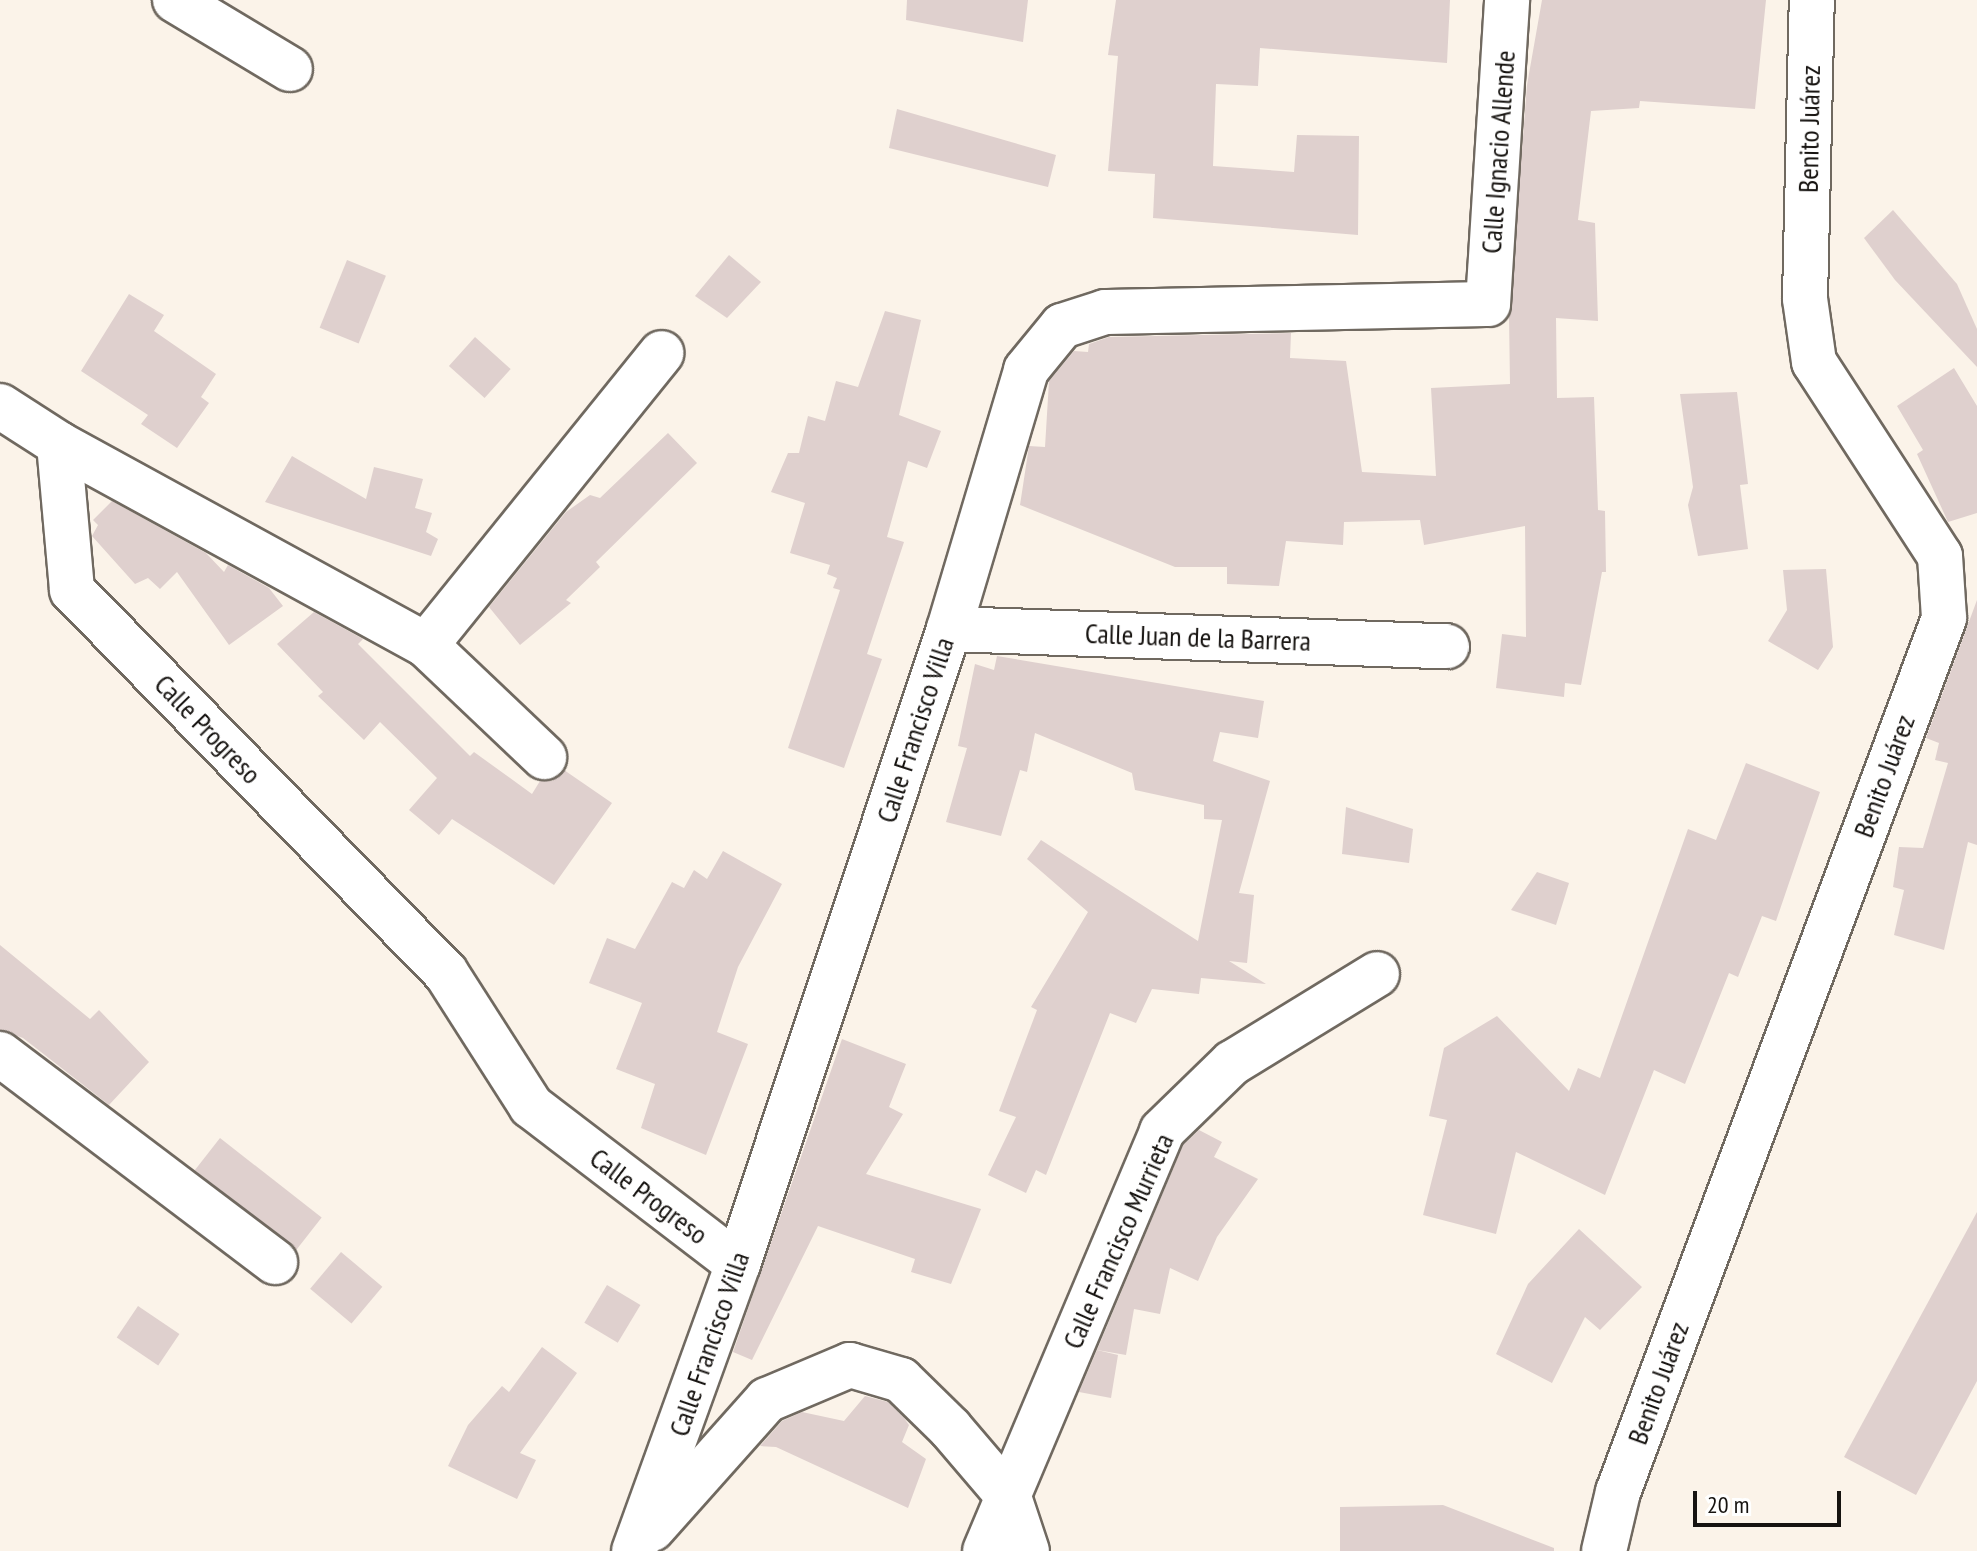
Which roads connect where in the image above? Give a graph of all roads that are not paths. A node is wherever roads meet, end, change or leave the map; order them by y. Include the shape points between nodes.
1 (175, 0) edge
2 (1507, 0) edge
3 (1812, 0) edge
4 (290, 69) dead end
5 (1488, 304) joint
6 (662, 353) dead end
7 (0, 406) edge
8 (59, 444) junction
9 (949, 629) junction
10 (426, 645) junction
11 (1447, 646) dead end
12 (544, 757) dead end
13 (1377, 974) dead end
14 (0, 1054) edge
15 (275, 1262) dead end
16 (738, 1264) junction
17 (1009, 1497) junction
18 (636, 1548) edge
19 (985, 1551) edge
20 (1027, 1551) edge
21 (1604, 1551) edge

1 - 4 street
2 - 5 street, Calle Ignacio Allende
3 - 21 street, Benito Juárez via 1805,299 1814,362 1940,556 1944,618 1618,1492
5 - 9 street, Calle Francisco Villa via 1105,312 1062,326 1026,370
6 - 10 street
7 - 8 street
8 - 10 street
8 - 16 street, Calle Progreso via 72,590 446,973 531,1106
9 - 11 street, Calle Juan de la Barrera
9 - 16 street, Calle Francisco Villa
10 - 12 street
13 - 17 street, Calle Francisco Murrieta via 1232,1063 1162,1131
14 - 15 street
16 - 18 street, Calle Francisco Villa
17 - 18 street via 901,1380 850,1365 767,1400
17 - 19 street, Calle Francisco Murrieta
17 - 20 street

